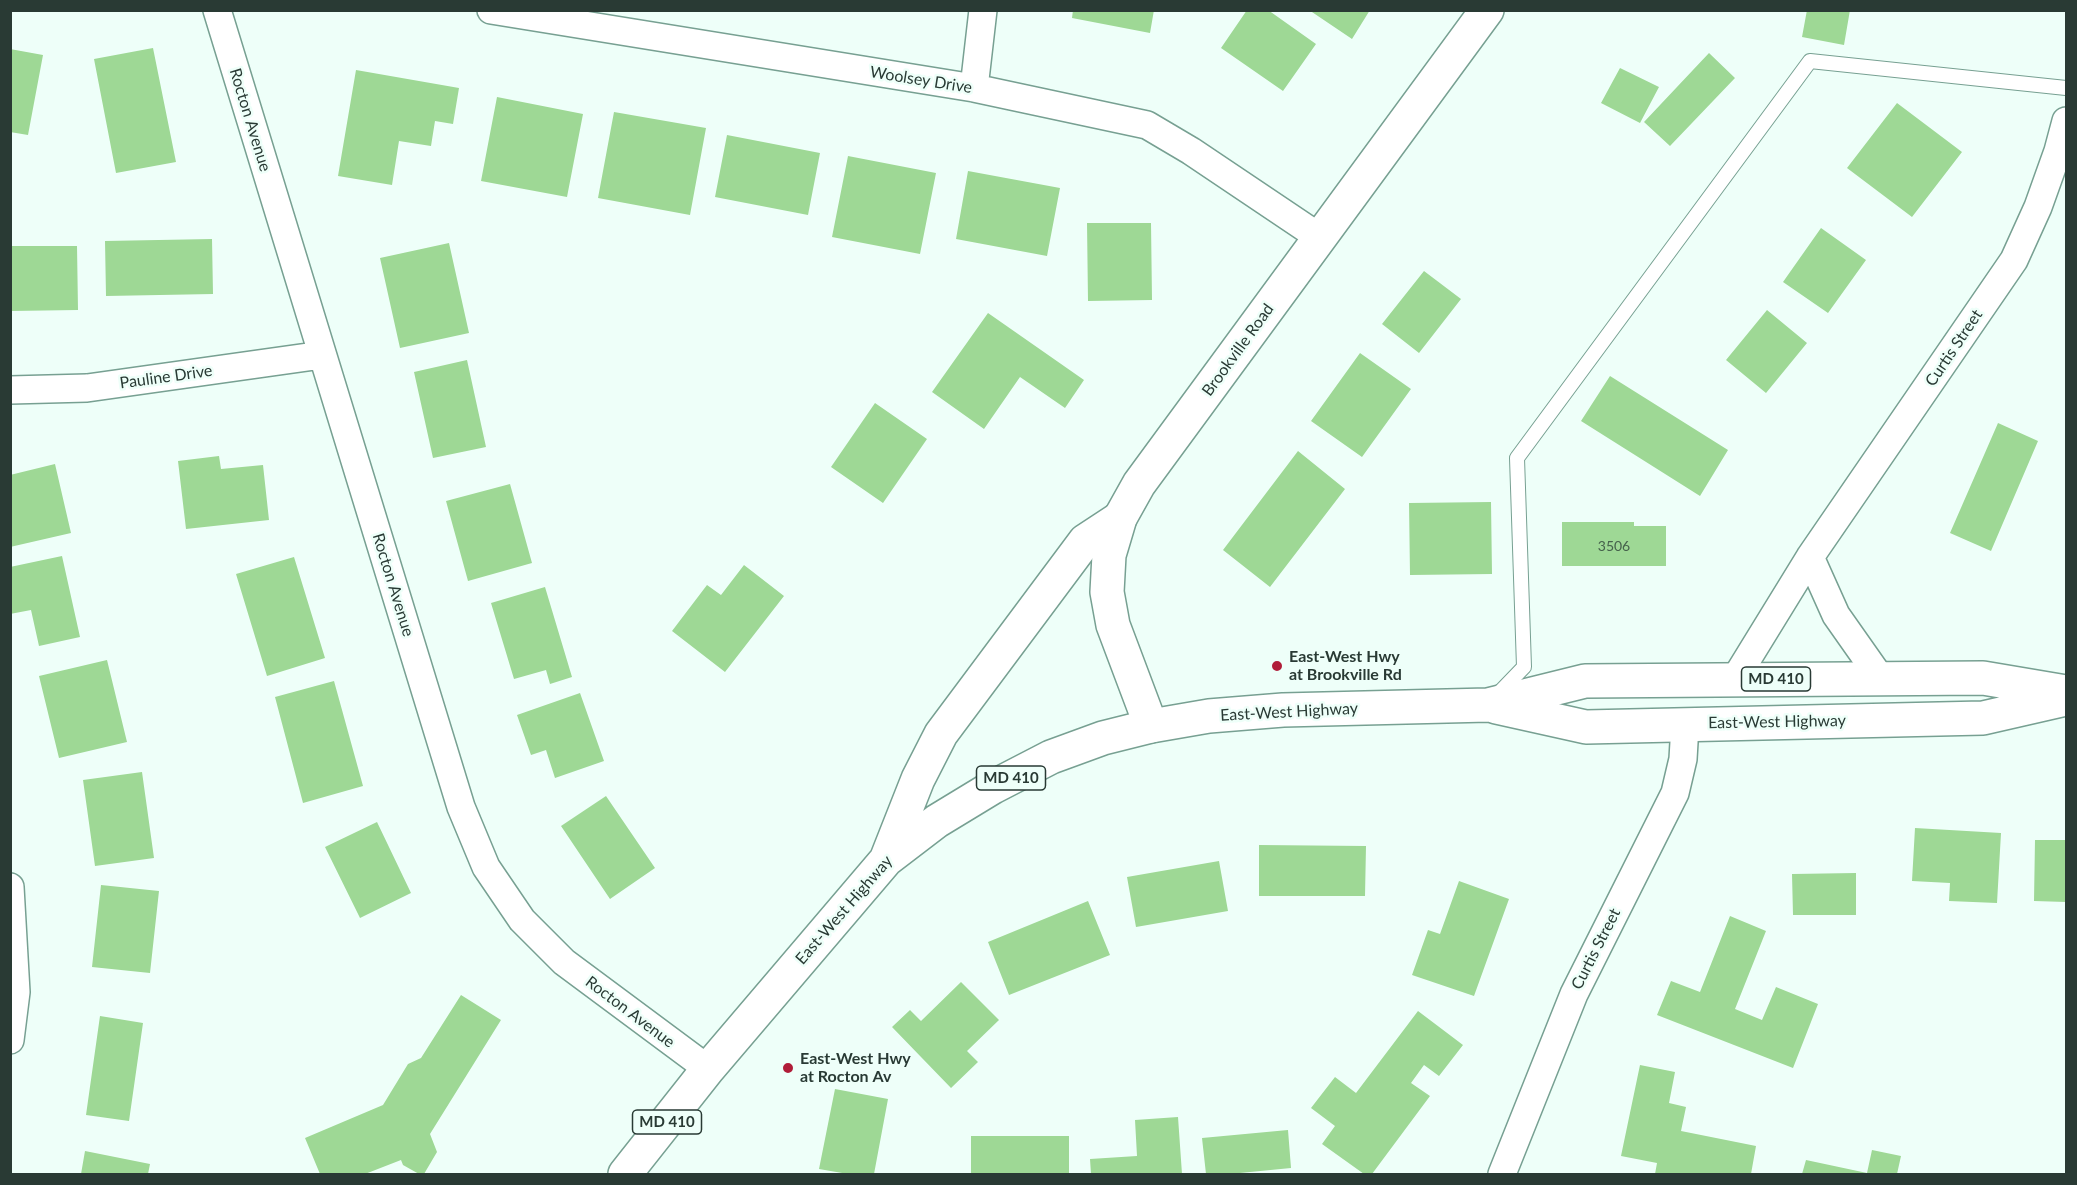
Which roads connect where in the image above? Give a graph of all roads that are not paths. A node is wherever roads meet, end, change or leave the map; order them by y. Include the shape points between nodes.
1 (217, 10) edge
2 (491, 10) edge
3 (983, 10) edge
4 (1487, 10) edge
5 (974, 88) junction
6 (2067, 88) edge
7 (2067, 122) edge
8 (1319, 237) junction
9 (322, 355) junction
10 (10, 390) edge
11 (1120, 518) junction
12 (1810, 558) junction
13 (1735, 679) junction
14 (1881, 679) junction
15 (2067, 692) edge
16 (2067, 699) edge
17 (1488, 705) junction
18 (1685, 724) junction
19 (1151, 726) junction
20 (886, 860) junction
21 (10, 887) edge
22 (10, 1040) edge
23 (708, 1069) junction
24 (625, 1174) edge
25 (1502, 1174) edge

1 - 9 street, Rocton Avenue
2 - 5 street, Woolsey Drive
3 - 5 street
4 - 8 main road, Brookville Road
5 - 8 street, Woolsey Drive via 1147,125 1191,150
6 - 17 lane via 1810,61 1517,458 1524,667
7 - 12 street, Curtis Street via 2038,207 2014,260
8 - 11 main road, Brookville Road via 1139,484
9 - 10 street, Pauline Drive via 87,388
9 - 23 street, Rocton Avenue via 461,807 486,867 522,920 564,962
11 - 19 main road, Brookville Road via 1109,555 1107,592 1113,625
11 - 20 main road via 1085,541 941,734 918,779
12 - 13 street, Curtis Street
12 - 14 street via 1836,615
13 - 14 main road, East-West Highway / MD 410
13 - 17 main road, East-West Highway / MD 410 via 1585,681
14 - 15 main road, East-West Highway / MD 410 via 1983,678
16 - 18 main road, East-West Highway / MD 410 via 1983,718
17 - 18 main road, East-West Highway / MD 410 via 1586,727
17 - 19 main road, East-West Highway / MD 410 via 1283,710
18 - 25 street, Curtis Street via 1683,759 1675,793 1574,994
19 - 20 main road, East-West Highway / MD 410 via 1051,757 993,787
20 - 23 main road, East-West Highway / MD 410
21 - 22 street via 16,992
23 - 24 main road, East-West Highway / MD 410

